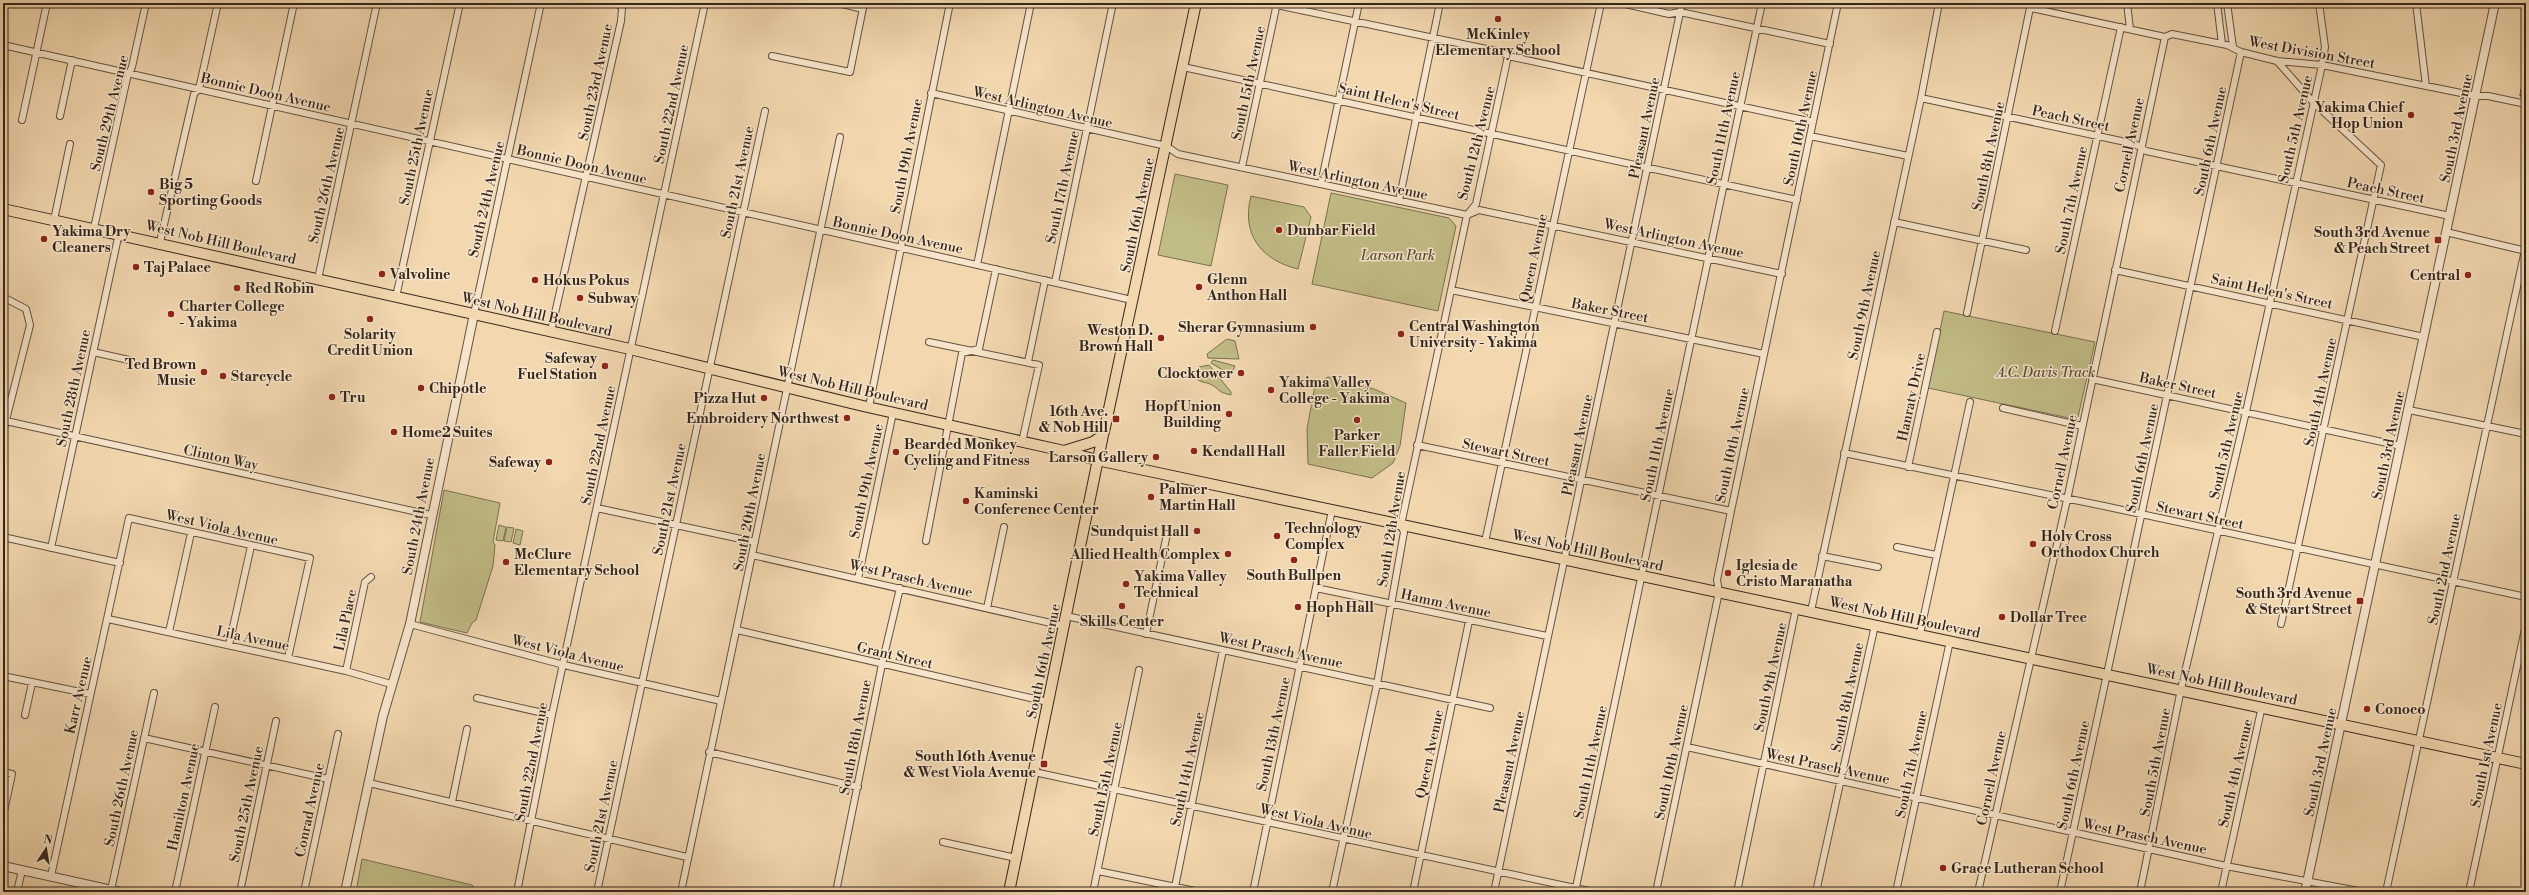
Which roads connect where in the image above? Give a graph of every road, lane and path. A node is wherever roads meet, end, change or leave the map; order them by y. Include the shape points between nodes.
1 (47, 3) edge
2 (146, 3) edge
3 (218, 3) edge
4 (294, 3) edge
5 (377, 3) edge
6 (460, 3) edge
7 (542, 3) edge
8 (617, 3) edge
9 (705, 3) edge
10 (838, 3) edge
11 (950, 3) edge
12 (1030, 3) edge
13 (1113, 3) edge
14 (1196, 3) edge
15 (1267, 3) edge
16 (1359, 3) edge
17 (1440, 3) edge
18 (1601, 3) edge
19 (1621, 3) edge
20 (1682, 3) edge
21 (1762, 3) edge
22 (1838, 3) edge
23 (1939, 3) edge
24 (2127, 3) edge
25 (2217, 3) edge
26 (2227, 3) edge
27 (2320, 3) edge
28 (2416, 3) edge
29 (2496, 3) edge
30 (1277, 4) edge
31 (864, 6) edge
32 (2031, 6) edge
33 (1680, 12) junction
34 (1355, 22) junction
35 (2121, 27) junction
36 (1756, 29) junction
37 (2130, 29) junction
38 (2165, 37) junction
39 (1433, 38) junction
40 (3, 44) edge
41 (1830, 44) junction
42 (2222, 44) junction
43 (2233, 47) junction
44 (36, 52) junction
45 (2241, 52) junction
46 (772, 56) dead end
47 (1508, 56) junction
48 (72, 60) junction
49 (2277, 61) junction
50 (2322, 65) junction
51 (1183, 67) junction
52 (130, 72) junction
53 (1585, 73) junction
54 (1260, 84) junction
55 (2426, 86) junction
56 (199, 89) junction
57 (1664, 90) junction
58 (930, 93) junction
59 (2476, 96) junction
60 (1921, 98) junction
61 (1338, 100) junction
62 (2313, 102) junction
63 (2526, 104) edge
64 (271, 105) junction
65 (1740, 106) junction
66 (765, 111) dead end
67 (1007, 111) junction
68 (60, 116) dead end
69 (1416, 118) junction
70 (2008, 118) junction
71 (22, 120) dead end
72 (1813, 122) junction
73 (352, 124) junction
74 (1087, 129) junction
75 (1491, 134) junction
76 (1810, 136) junction
77 (2098, 136) junction
78 (840, 137) dead end
79 (430, 141) junction
80 (70, 144) dead end
81 (1166, 146) junction
82 (2141, 147) junction
83 (1568, 150) junction
84 (1908, 156) junction
85 (508, 160) junction
86 (2217, 166) junction
87 (1242, 167) junction
88 (1648, 168) junction
89 (586, 178) junction
90 (256, 181) dead end
91 (2295, 182) junction
92 (1321, 184) junction
93 (1723, 184) junction
94 (664, 195) junction
95 (2373, 199) junction
96 (1797, 200) junction
97 (1399, 201) junction
98 (3, 209) edge
99 (743, 213) junction
100 (1467, 215) junction
101 (2450, 216) junction
102 (54, 220) junction
103 (1894, 222) junction
104 (1552, 224) junction
105 (94, 228) junction
106 (821, 230) junction
107 (2446, 232) junction
108 (119, 233) junction
109 (1982, 240) junction
110 (160, 242) junction
111 (1632, 242) junction
112 (901, 248) junction
113 (2026, 250) dead end
114 (2526, 250) edge
115 (1708, 258) junction
116 (977, 265) junction
117 (996, 269) junction
118 (2114, 270) junction
119 (1782, 274) junction
120 (318, 279) junction
121 (1045, 280) junction
122 (1055, 282) junction
123 (2191, 286) junction
124 (1451, 290) junction
125 (3, 297) edge
126 (396, 297) junction
127 (1132, 300) junction
128 (2270, 302) junction
129 (1535, 308) junction
130 (1967, 313) dead end
131 (474, 314) junction
132 (2347, 320) junction
133 (1614, 324) junction
134 (551, 331) junction
135 (2055, 331) dead end
136 (1937, 332) dead end
137 (2424, 337) junction
138 (1691, 339) junction
139 (929, 342) dead end
140 (630, 349) junction
141 (93, 352) junction
142 (971, 352) junction
143 (1764, 354) junction
144 (129, 360) dead end
145 (1028, 362) junction
146 (709, 368) junction
147 (2092, 379) junction
148 (786, 387) junction
149 (2168, 395) junction
150 (1970, 402) dead end
151 (869, 407) junction
152 (2002, 408) dead end
153 (2409, 410) junction
154 (2246, 412) junction
155 (893, 413) junction
156 (6, 422) junction
157 (949, 425) junction
158 (2082, 426) junction
159 (2487, 426) junction
160 (2324, 429) junction
161 (3, 432) edge
162 (1104, 434) junction
163 (2526, 434) edge
164 (74, 437) junction
165 (1022, 442) junction
166 (1417, 445) junction
167 (2401, 446) junction
168 (1065, 452) junction
169 (1844, 454) junction
170 (1097, 460) junction
171 (1502, 463) junction
172 (1908, 467) junction
173 (1955, 476) junction
174 (1582, 480) junction
175 (1658, 496) junction
176 (2066, 500) junction
177 (597, 508) junction
178 (1332, 510) junction
179 (1730, 511) junction
180 (2142, 514) junction
181 (431, 515) junction
182 (129, 518) joint
183 (676, 524) junction
184 (1401, 525) junction
185 (1004, 527) dead end
186 (2219, 531) junction
187 (191, 533) junction
188 (1167, 534) dead end
189 (3, 537) edge
190 (926, 541) dead end
191 (755, 542) junction
192 (1485, 542) junction
193 (251, 546) junction
194 (1897, 547) dead end
195 (51, 548) junction
196 (2298, 548) junction
197 (752, 555) junction
198 (1936, 555) junction
199 (1822, 556) junction
200 (1565, 559) junction
201 (120, 564) junction
202 (2375, 566) junction
203 (1878, 567) dead end
204 (371, 576) dead end
205 (1642, 576) junction
206 (858, 578) junction
207 (2453, 582) junction
208 (900, 588) junction
209 (1316, 588) junction
210 (1719, 592) junction
211 (2526, 597) edge
212 (1392, 603) junction
213 (987, 608) junction
214 (1796, 608) junction
215 (1811, 611) junction
216 (108, 619) junction
217 (1065, 621) junction
218 (1469, 621) junction
219 (410, 624) junction
220 (2281, 624) dead end
221 (2526, 624) edge
222 (1875, 625) junction
223 (737, 630) junction
224 (169, 632) junction
225 (1146, 634) junction
226 (1920, 634) junction
227 (1548, 636) junction
228 (1950, 641) junction
229 (229, 645) junction
230 (1223, 650) junction
231 (2030, 657) junction
232 (288, 658) junction
233 (882, 664) junction
234 (564, 665) junction
235 (1300, 666) junction
236 (1139, 670) dead end
237 (346, 671) junction
238 (2107, 674) junction
239 (3, 676) edge
240 (32, 683) junction
241 (642, 683) junction
242 (391, 684) junction
243 (1377, 684) junction
244 (2181, 689) junction
245 (154, 692) dead end
246 (90, 694) junction
247 (476, 698) dead end
248 (721, 700) junction
249 (1453, 701) junction
250 (1048, 702) junction
251 (2262, 706) junction
252 (215, 707) dead end
253 (1490, 708) dead end
254 (25, 714) dead end
255 (552, 715) junction
256 (276, 721) dead end
257 (2341, 723) junction
258 (467, 729) dead end
259 (338, 734) dead end
260 (144, 738) junction
261 (2419, 740) junction
262 (1687, 747) junction
263 (206, 752) junction
264 (709, 752) junction
265 (2497, 758) junction
266 (2526, 764) edge
267 (267, 765) junction
268 (1764, 765) junction
269 (3, 772) edge
270 (1034, 772) junction
271 (328, 779) junction
272 (1841, 782) junction
273 (369, 783) junction
274 (858, 787) junction
275 (1114, 788) junction
276 (1916, 797) junction
277 (452, 802) junction
278 (1191, 806) junction
279 (1995, 815) junction
280 (3, 816) edge
281 (532, 821) junction
282 (1267, 822) junction
283 (2073, 833) junction
284 (608, 839) junction
285 (1343, 839) junction
286 (943, 842) dead end
287 (2150, 849) junction
288 (1420, 856) junction
289 (687, 857) junction
290 (1016, 858) junction
291 (3, 866) edge
292 (2226, 866) junction
293 (22, 870) junction
294 (1098, 871) junction
295 (1498, 872) junction
296 (51, 876) junction
297 (2308, 881) junction
298 (1174, 889) edge
299 (112, 890) junction
300 (1576, 890) edge
301 (17, 892) edge
302 (121, 892) edge
303 (175, 892) edge
304 (240, 892) edge
305 (304, 892) edge
306 (345, 892) edge
307 (517, 892) edge
308 (597, 892) edge
309 (680, 892) edge
310 (836, 892) edge
311 (1009, 892) edge
312 (1093, 892) edge
313 (1200, 892) edge
314 (1253, 892) edge
315 (1332, 892) edge
316 (1413, 892) edge
317 (1494, 892) edge
318 (1594, 892) edge
319 (1656, 892) edge
320 (1737, 892) edge
321 (1816, 892) edge
322 (1896, 892) edge
323 (1978, 892) edge
324 (2060, 892) edge
325 (2140, 892) edge
326 (2221, 892) edge
327 (2305, 892) edge
328 (2364, 892) edge
329 (2386, 892) edge
330 (2469, 892) edge

1 - 44 street
2 - 52 street, South 29th Avenue
3 - 56 street
4 - 64 street
5 - 73 street, South 26th Avenue
6 - 79 street, South 25th Avenue
7 - 85 street, South 24th Avenue
8 - 89 street, South 23rd Avenue via 622,8 621,21
9 - 94 street, South 22nd Avenue
10 - 31 street
11 - 58 street, South 19th Avenue
12 - 67 street
13 - 74 street, South 17th Avenue
14 - 51 main road, South 16th Avenue
15 - 30 street
16 - 34 street
17 - 39 street
18 - 53 street, Queen Avenue
19 - 33 street via 1669,14
20 - 33 street, Pleasant Avenue
21 - 36 street, South 11th Avenue
22 - 41 street, South 10th Avenue
23 - 60 street, South 9th Avenue
24 - 37 street
25 - 42 street
26 - 43 street
27 - 50 street, South 5th Avenue via 2325,47
28 - 55 street
29 - 59 street, South 3rd Avenue
30 - 34 street
30 - 54 street, South 15th Avenue
31 - 46 street via 850,72
32 - 35 street, West Division Street
32 - 70 street, South 8th Avenue
33 - 36 street
33 - 57 street, Pleasant Avenue
34 - 39 street
34 - 61 street
35 - 37 street, West Division Street
35 - 77 street, South 7th Avenue
36 - 41 street
36 - 65 street, South 11th Avenue
37 - 38 street, West Division Street
38 - 42 street, West Division Street via 2172,34
38 - 82 street, Cornell Avenue
39 - 47 street via 1502,52
39 - 69 street
40 - 44 street, Bonnie Doon Avenue
41 - 72 street, South 10th Avenue
42 - 43 street, West Division Street
43 - 45 street, West Division Street
44 - 48 street, Bonnie Doon Avenue
44 - 71 street
45 - 49 street, West Division Street
45 - 86 street, South 6th Avenue
47 - 53 street
47 - 75 street, South 12th Avenue
48 - 52 street, Bonnie Doon Avenue
48 - 68 street
49 - 50 street, West Division Street
49 - 62 street
50 - 55 street, West Division Street
50 - 62 street, South 5th Avenue
51 - 54 street, Saint Helen's Street
51 - 81 main road, South 16th Avenue
52 - 56 street, Bonnie Doon Avenue
52 - 105 street, South 29th Avenue
53 - 57 street
53 - 83 street, Queen Avenue
54 - 61 street, Saint Helen's Street
54 - 87 street, South 15th Avenue
55 - 59 street, West Division Street
56 - 64 street, Bonnie Doon Avenue
56 - 110 street via 194,94
57 - 65 street
57 - 88 street, Pleasant Avenue
58 - 67 street, West Arlington Avenue
58 - 112 street, South 19th Avenue
59 - 63 street, West Division Street
59 - 101 street, South 3rd Avenue
60 - 70 street, Peach Street
60 - 84 street, South 9th Avenue
61 - 69 street, Saint Helen's Street
61 - 92 street
62 - 91 street, South 5th Avenue
62 - 95 street, South 4th Avenue via 2380,165
64 - 73 street, Bonnie Doon Avenue
64 - 90 street
65 - 72 street
65 - 93 street, South 11th Avenue
66 - 99 street, South 21st Avenue
67 - 74 street, West Arlington Avenue
67 - 116 street
69 - 75 street, Saint Helen's Street
69 - 97 street
70 - 77 street, Peach Street
70 - 109 street, South 8th Avenue
72 - 76 street, South 10th Avenue
73 - 79 street, Bonnie Doon Avenue
73 - 120 street, South 26th Avenue
74 - 81 street, West Arlington Avenue
74 - 122 street, South 17th Avenue
75 - 83 street, Saint Helen's Street
75 - 100 street, South 12th Avenue via 1476,204
76 - 84 street
76 - 96 street, South 10th Avenue
77 - 82 street, Peach Street
77 - 135 street, South 7th Avenue
78 - 106 street, South 20th Avenue
79 - 85 street, Bonnie Doon Avenue
79 - 126 street, South 25th Avenue
80 - 102 street
81 - 87 street, West Arlington Avenue via 1178,154
81 - 127 main road, South 16th Avenue
82 - 86 street, Peach Street via 2146,151
82 - 118 street, Cornell Avenue
83 - 88 street, Saint Helen's Street
83 - 104 street, Queen Avenue
84 - 103 street, South 9th Avenue
85 - 89 street, Bonnie Doon Avenue
85 - 131 street, South 24th Avenue
86 - 91 street, Peach Street
86 - 123 street, South 6th Avenue
87 - 92 street, West Arlington Avenue
88 - 93 street, Saint Helen's Street
88 - 111 street, Pleasant Avenue
89 - 94 street, Bonnie Doon Avenue
89 - 134 street, South 23rd Avenue
91 - 95 street, Peach Street
91 - 128 street, South 5th Avenue
92 - 97 street, West Arlington Avenue
93 - 96 street, Saint Helen's Street
93 - 115 street, South 11th Avenue
94 - 99 street, Bonnie Doon Avenue
94 - 140 street, South 22nd Avenue
95 - 101 street, Peach Street
95 - 132 street, South 4th Avenue
96 - 119 street, South 10th Avenue
97 - 100 street, West Arlington Avenue
98 - 102 main road, West Nob Hill Boulevard
99 - 106 street, Bonnie Doon Avenue
99 - 146 street, South 21st Avenue
100 - 104 street, West Arlington Avenue via 1479,210
100 - 124 street, South 12th Avenue
101 - 107 street, South 3rd Avenue
102 - 105 main road, West Nob Hill Boulevard
103 - 109 street
103 - 169 street, South 9th Avenue
104 - 111 street, West Arlington Avenue
104 - 129 street, Queen Avenue
105 - 108 main road, West Nob Hill Boulevard
106 - 112 street, Bonnie Doon Avenue
106 - 148 street, South 20th Avenue
107 - 114 street
107 - 137 street, South 3rd Avenue
108 - 110 main road, West Nob Hill Boulevard
108 - 141 street, South 28th Avenue
109 - 113 street
109 - 130 street, South 8th Avenue
110 - 120 main road, West Nob Hill Boulevard
111 - 115 street, West Arlington Avenue
111 - 133 street, Pleasant Avenue
112 - 116 street, Bonnie Doon Avenue
112 - 151 street, South 19th Avenue
114 - 159 street, South 2nd Avenue
115 - 119 street, West Arlington Avenue
115 - 138 street, South 11th Avenue
116 - 117 street, Bonnie Doon Avenue
117 - 121 street, Bonnie Doon Avenue
117 - 142 street via 979,349
118 - 123 street, Saint Helen's Street
118 - 147 street, Cornell Avenue
119 - 143 street, South 10th Avenue
120 - 126 main road, West Nob Hill Boulevard
121 - 122 street, Bonnie Doon Avenue
121 - 145 street
122 - 127 street, Bonnie Doon Avenue
123 - 128 street, Saint Helen's Street
123 - 149 street, South 6th Avenue
124 - 129 street, Baker Street
124 - 166 street, South 12th Avenue
125 - 156 street via 21,305 30,318
126 - 131 main road, West Nob Hill Boulevard
127 - 162 main road, South 16th Avenue
128 - 132 street, Saint Helen's Street
128 - 154 street, South 5th Avenue
129 - 133 street, Baker Street
129 - 171 street, Queen Avenue
131 - 134 main road, West Nob Hill Boulevard
131 - 181 street, South 24th Avenue
132 - 137 street, Saint Helen's Street
132 - 160 street, South 4th Avenue
133 - 138 street, Baker Street
133 - 174 street, Pleasant Avenue
134 - 140 main road, West Nob Hill Boulevard
136 - 172 street, Hanraty Drive
137 - 153 street, South 3rd Avenue
138 - 143 street, Baker Street
138 - 175 street, South 11th Avenue
139 - 142 street
140 - 146 main road, West Nob Hill Boulevard
140 - 177 street, South 22nd Avenue
141 - 144 street
141 - 164 street, South 28th Avenue
142 - 145 street
142 - 157 street via 962,353 949,412
143 - 179 street, South 10th Avenue
145 - 165 street via 1039,365
146 - 148 main road, West Nob Hill Boulevard
146 - 183 street, South 21st Avenue
147 - 149 street, Baker Street
147 - 158 street, Cornell Avenue
148 - 151 main road, West Nob Hill Boulevard
148 - 191 street, South 20th Avenue
149 - 154 street, Baker Street
149 - 180 street, South 6th Avenue
150 - 173 street
151 - 155 main road, West Nob Hill Boulevard
152 - 158 street
153 - 159 street
153 - 167 street, South 3rd Avenue
154 - 160 street, Baker Street
154 - 186 street, South 5th Avenue
155 - 157 main road, West Nob Hill Boulevard
155 - 206 street, South 19th Avenue
156 - 161 street
156 - 164 street, Clinton Way
157 - 165 main road, West Nob Hill Boulevard
157 - 190 street
158 - 176 street, Cornell Avenue
159 - 163 street
159 - 207 street, South 2nd Avenue
160 - 167 street, Baker Street
160 - 196 street, South 4th Avenue
162 - 168 main road via 1093,442
162 - 170 main road, South 16th Avenue
164 - 181 street, Clinton Way
164 - 195 street, South 28th Avenue
165 - 168 main road, West Nob Hill Boulevard
166 - 171 street, Stewart Street
166 - 184 street, South 12th Avenue
167 - 202 street, South 3rd Avenue
168 - 170 main road, West Nob Hill Boulevard
169 - 172 street, Stewart Street
169 - 199 street, South 9th Avenue
170 - 178 main road, West Nob Hill Boulevard
170 - 217 main road, South 16th Avenue
171 - 174 street, Stewart Street
171 - 192 street, Queen Avenue
172 - 173 street, Stewart Street
173 - 176 street, Stewart Street
173 - 198 street
174 - 175 street, Stewart Street
174 - 200 street, Pleasant Avenue
175 - 179 street, Stewart Street
175 - 205 street, South 11th Avenue
176 - 180 street, Stewart Street
176 - 231 street, Cornell Avenue
177 - 183 street
177 - 234 street, South 22nd Avenue
178 - 184 main road, West Nob Hill Boulevard
178 - 209 street, South 13th Avenue
179 - 210 street, South 10th Avenue via 1717,580
180 - 186 street, Stewart Street
180 - 238 street, South 6th Avenue
181 - 219 street, South 24th Avenue
182 - 187 street, West Viola Avenue
182 - 201 street, Karr Avenue
183 - 191 street
183 - 241 street, South 21st Avenue
184 - 192 main road, West Nob Hill Boulevard
184 - 212 street, South 12th Avenue via 1404,532
185 - 213 street
186 - 196 street, Stewart Street
186 - 244 street, South 5th Avenue
187 - 193 street, West Viola Avenue
187 - 224 street
188 - 225 street
189 - 195 street
191 - 197 street, South 20th Avenue
192 - 200 main road, West Nob Hill Boulevard
193 - 229 street
193 - 232 street, West Viola Avenue via 310,558
194 - 198 street
195 - 201 street
196 - 202 street, Stewart Street
196 - 220 street, South 4th Avenue
197 - 206 street, West Prasch Avenue
197 - 223 street, South 20th Avenue
198 - 226 street
199 - 203 street
199 - 215 street, South 9th Avenue
200 - 205 main road, West Nob Hill Boulevard
200 - 227 street, Pleasant Avenue
201 - 216 street, Karr Avenue
202 - 207 street, Stewart Street
202 - 257 street, South 3rd Avenue
204 - 237 street, Lila Place via 365,582
205 - 210 main road, West Nob Hill Boulevard
205 - 300 street, South 11th Avenue
206 - 208 street, West Prasch Avenue
207 - 211 street, Stewart Street
207 - 261 street, South 2nd Avenue
208 - 213 street, West Prasch Avenue
208 - 233 street, South 18th Avenue
209 - 212 street, Hamm Avenue
209 - 235 street, South 13th Avenue
210 - 214 main road, West Nob Hill Boulevard
210 - 262 street, South 10th Avenue
212 - 218 street, Hamm Avenue
212 - 243 street, South 12th Avenue
213 - 217 street, West Prasch Avenue
214 - 215 main road, West Nob Hill Boulevard
214 - 268 street, South 9th Avenue
215 - 222 main road, West Nob Hill Boulevard
216 - 224 street, Lila Avenue
216 - 246 street, Karr Avenue
217 - 225 street, West Prasch Avenue
217 - 250 main road, South 16th Avenue
218 - 227 street, Hamm Avenue
218 - 249 street, Queen Avenue
219 - 234 street, West Viola Avenue
219 - 242 street, South 24th Avenue
221 - 265 street, South 1st Avenue
222 - 226 main road, West Nob Hill Boulevard
222 - 272 street, South 8th Avenue
223 - 233 street, Grant Street
223 - 248 street, South 20th Avenue
224 - 229 street, Lila Avenue
225 - 230 street, West Prasch Avenue
226 - 228 main road, West Nob Hill Boulevard
227 - 295 street, Pleasant Avenue
228 - 231 main road, West Nob Hill Boulevard
228 - 276 street, South 7th Avenue
229 - 232 street, Lila Avenue
230 - 235 street, West Prasch Avenue
230 - 278 street, South 14th Avenue
231 - 238 main road, West Nob Hill Boulevard
231 - 279 street, Cornell Avenue
232 - 237 street, Lila Avenue
233 - 250 street, Grant Street
233 - 274 street, South 18th Avenue
234 - 241 street, West Viola Avenue
234 - 255 street, South 22nd Avenue
235 - 243 street, West Prasch Avenue
235 - 282 street, South 13th Avenue
236 - 275 street, South 15th Avenue
237 - 242 street, Lila Avenue
238 - 244 main road, West Nob Hill Boulevard
238 - 283 street, South 6th Avenue
239 - 240 street
240 - 246 street
240 - 254 street
241 - 248 street, West Viola Avenue
241 - 284 street, South 21st Avenue
242 - 273 street, South 24th Avenue
243 - 249 street, West Prasch Avenue
243 - 285 street, South 12th Avenue
244 - 251 main road, West Nob Hill Boulevard
244 - 287 street, South 5th Avenue
245 - 260 street, South 26th Avenue
246 - 296 street, Karr Avenue
247 - 255 street
248 - 264 street, South 20th Avenue
249 - 253 street, West Prasch Avenue
249 - 288 street, Queen Avenue
250 - 270 main road, South 16th Avenue
251 - 257 main road, West Nob Hill Boulevard
251 - 292 street, South 4th Avenue
252 - 263 street, Hamilton Avenue
255 - 281 street, South 22nd Avenue
256 - 267 street, South 25th Avenue
257 - 261 main road, West Nob Hill Boulevard
257 - 297 street, South 3rd Avenue
258 - 277 street
259 - 271 street, Conrad Avenue
260 - 263 street
260 - 299 street, South 26th Avenue
261 - 265 main road, West Nob Hill Boulevard
261 - 329 street, South 2nd Avenue
262 - 268 street, West Prasch Avenue
262 - 319 street, South 10th Avenue
263 - 267 street
263 - 303 street, Hamilton Avenue
264 - 274 street
264 - 289 street, South 20th Avenue
265 - 266 main road, West Nob Hill Boulevard
265 - 330 street, South 1st Avenue
267 - 271 street
267 - 304 street, South 25th Avenue
268 - 272 street, West Prasch Avenue
268 - 320 street, South 9th Avenue
269 - 280 street via 12,774
270 - 275 street, West Viola Avenue
270 - 290 main road, South 16th Avenue
271 - 305 street, Conrad Avenue
272 - 276 street, West Prasch Avenue
272 - 321 street, South 8th Avenue
273 - 277 street
273 - 306 street, South 24th Avenue
274 - 310 street, South 18th Avenue
275 - 278 street, West Viola Avenue
275 - 294 street, South 15th Avenue
276 - 279 street, West Prasch Avenue
276 - 322 street, South 7th Avenue
277 - 281 street
278 - 282 street, West Viola Avenue
278 - 298 street, South 14th Avenue
279 - 283 street, West Prasch Avenue
279 - 323 street, Cornell Avenue
281 - 284 street
281 - 307 street, South 22nd Avenue
282 - 285 street, West Viola Avenue
282 - 314 street, South 13th Avenue
283 - 287 street, West Prasch Avenue
283 - 324 street, South 6th Avenue
284 - 289 street
284 - 308 street, South 21st Avenue
285 - 288 street, West Viola Avenue
285 - 315 street, South 12th Avenue
286 - 290 street
287 - 292 street, West Prasch Avenue
287 - 325 street, South 5th Avenue
288 - 295 street, West Viola Avenue
288 - 316 street, Queen Avenue
289 - 309 street, South 20th Avenue
290 - 311 main road, South 16th Avenue
291 - 293 street
292 - 297 street, West Prasch Avenue
292 - 326 street, South 4th Avenue
293 - 296 street
293 - 301 street
294 - 298 street
294 - 312 street, South 15th Avenue
295 - 300 street, West Viola Avenue
295 - 317 street, Pleasant Avenue
296 - 299 street
297 - 327 street, South 3rd Avenue
297 - 328 street, West Prasch Avenue
298 - 313 street
299 - 302 street
300 - 318 street, West Viola Avenue

